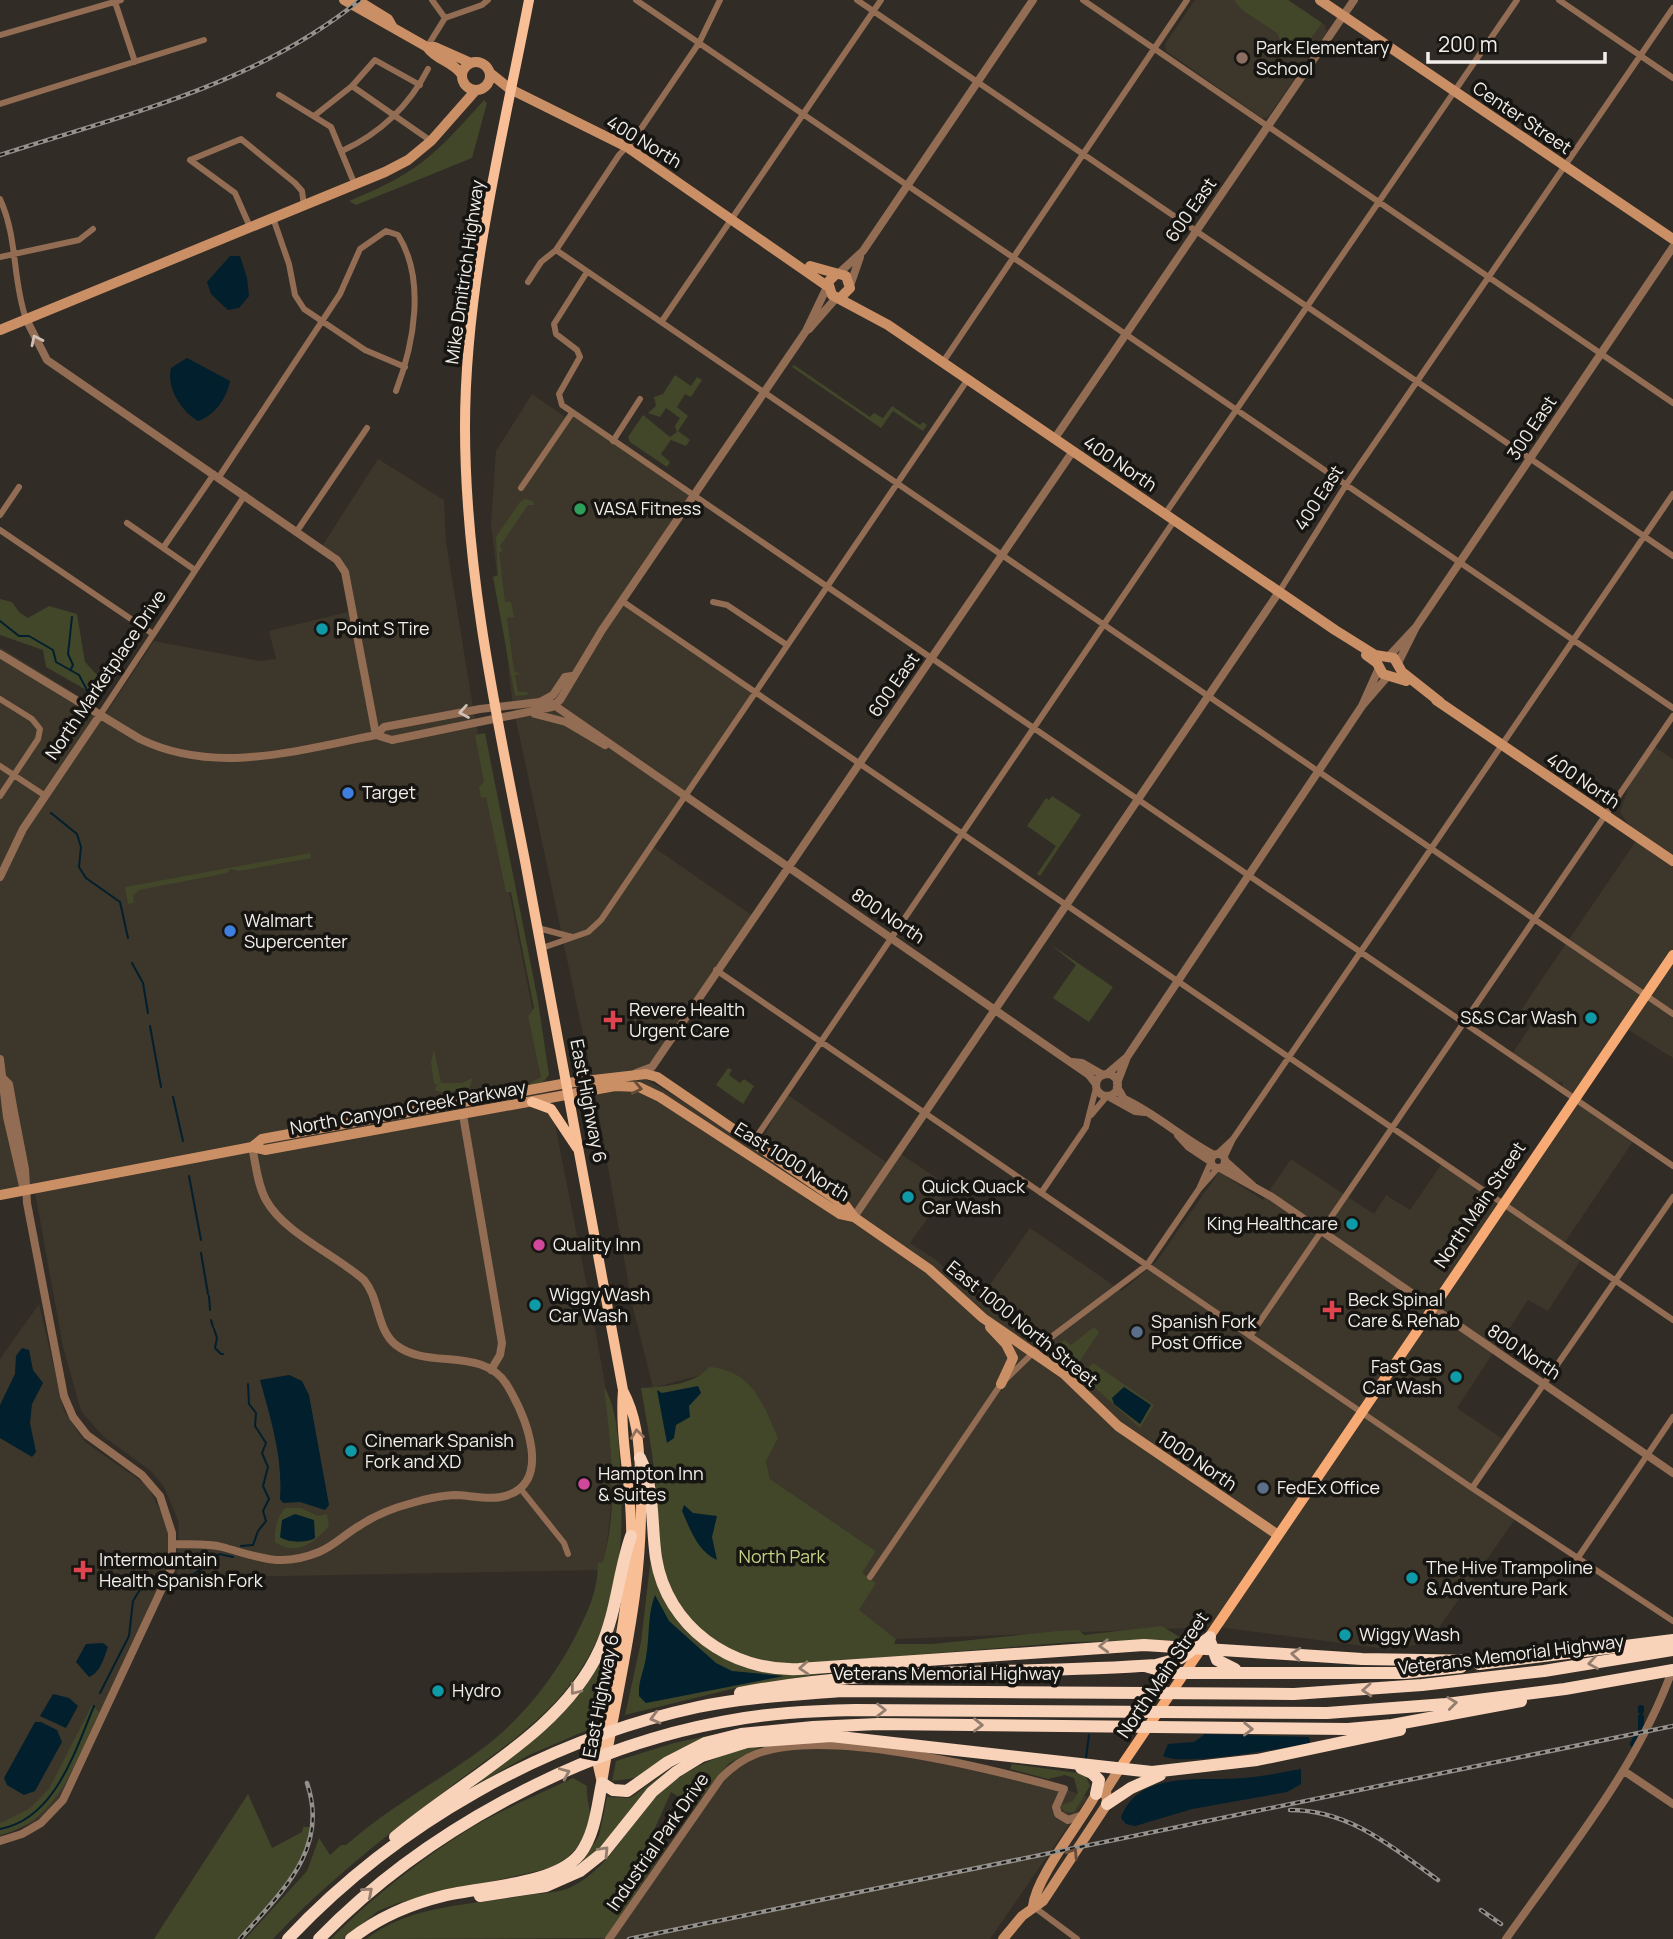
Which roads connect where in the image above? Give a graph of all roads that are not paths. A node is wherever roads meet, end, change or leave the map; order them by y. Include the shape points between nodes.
1 (344, 0) edge
2 (357, 0) edge
3 (432, 0) edge
4 (488, 0) edge
5 (529, 0) edge
6 (636, 0) edge
7 (720, 0) edge
8 (857, 0) edge
9 (881, 0) edge
10 (1033, 0) edge
11 (1083, 0) edge
12 (1187, 0) edge
13 (1320, 0) edge
14 (1354, 0) edge
15 (1517, 0) edge
16 (1559, 0) edge
17 (118, 1) edge
18 (1673, 8) edge
19 (873, 12) junction
20 (1343, 16) junction
21 (445, 18) junction
22 (392, 26) junction
23 (0, 36) edge
24 (204, 40) dead end
25 (699, 43) junction
26 (428, 47) junction
27 (1154, 49) junction
28 (1641, 56) junction
29 (135, 62) junction
30 (471, 63) junction
31 (428, 69) dead end
32 (490, 73) junction
33 (463, 78) junction
34 (1673, 78) edge
35 (978, 82) junction
36 (420, 85) junction
37 (352, 86) junction
38 (480, 88) junction
39 (510, 89) junction
40 (1454, 92) junction
41 (279, 95) dead end
42 (0, 104) edge
43 (803, 114) junction
44 (314, 116) junction
45 (395, 116) junction
46 (451, 118) junction
47 (1268, 127) junction
48 (431, 141) junction
49 (627, 147) junction
50 (342, 151) junction
51 (1085, 154) junction
52 (1566, 166) junction
53 (908, 184) junction
54 (355, 186) junction
55 (0, 199) edge
56 (1379, 202) junction
57 (304, 206) junction
58 (272, 218) junction
59 (732, 218) junction
60 (250, 228) junction
61 (93, 229) dead end
62 (1196, 231) junction
63 (1673, 239) edge
64 (1673, 247) edge
65 (556, 250) junction
66 (863, 251) junction
67 (16, 253) junction
68 (0, 257) edge
69 (790, 258) junction
70 (1014, 258) junction
71 (587, 272) junction
72 (837, 274) junction
73 (1489, 277) junction
74 (527, 282) dead end
75 (851, 286) junction
76 (827, 287) junction
77 (839, 297) junction
78 (1308, 308) junction
79 (26, 319) junction
80 (322, 321) junction
81 (662, 321) junction
82 (888, 325) junction
83 (0, 330) edge
84 (806, 331) junction
85 (1124, 334) junction
86 (1602, 354) junction
87 (943, 362) junction
88 (405, 367) junction
89 (968, 379) junction
90 (1417, 382) junction
91 (396, 391) dead end
92 (764, 393) junction
93 (640, 399) dead end
94 (1673, 403) edge
95 (1236, 411) junction
96 (572, 413) junction
97 (367, 428) dead end
98 (1055, 438) junction
99 (612, 441) junction
100 (1073, 451) junction
101 (1530, 459) junction
102 (216, 475) junction
103 (897, 484) junction
104 (1346, 485) junction
105 (19, 487) dead end
106 (521, 488) dead end
107 (1673, 494) edge
108 (245, 495) junction
109 (693, 496) junction
110 (0, 515) edge
111 (1170, 517) junction
112 (127, 523) dead end
113 (0, 530) edge
114 (297, 531) junction
115 (1644, 536) junction
116 (163, 548) junction
117 (1002, 555) junction
118 (1673, 556) edge
119 (1459, 562) junction
120 (195, 570) junction
121 (827, 588) junction
122 (1279, 592) junction
123 (621, 601) junction
124 (713, 602) dead end
125 (1104, 625) junction
126 (1416, 626) junction
127 (153, 634) junction
128 (1574, 641) junction
129 (787, 645) junction
130 (0, 654) edge
131 (931, 659) junction
132 (1383, 662) junction
133 (1394, 670) junction
134 (572, 676) junction
135 (754, 692) junction
136 (554, 695) junction
137 (564, 695) junction
138 (1208, 696) junction
139 (0, 699) edge
140 (540, 702) junction
141 (554, 706) junction
142 (1362, 706) junction
143 (496, 707) junction
144 (1673, 708) edge
145 (531, 713) junction
146 (100, 715) junction
147 (1673, 716) edge
148 (498, 719) junction
149 (566, 722) junction
150 (580, 724) junction
151 (1033, 729) junction
152 (376, 735) junction
153 (1503, 745) junction
154 (611, 747) junction
155 (859, 764) junction
156 (0, 766) edge
157 (1318, 773) junction
158 (13, 775) junction
159 (0, 796) edge
160 (44, 796) junction
161 (686, 796) junction
162 (1138, 800) junction
163 (1606, 816) junction
164 (962, 834) junction
165 (1432, 849) junction
166 (1673, 861) edge
167 (787, 867) junction
168 (1248, 876) junction
169 (0, 877) edge
170 (1066, 905) junction
171 (1535, 919) junction
172 (538, 928) junction
173 (574, 937) junction
174 (892, 938) junction
175 (542, 948) junction
176 (1361, 953) junction
177 (1673, 954) edge
178 (716, 970) junction
179 (1176, 980) junction
180 (1645, 995) junction
181 (996, 1009) junction
182 (1673, 1014) edge
183 (1463, 1023) junction
184 (821, 1040) junction
185 (1127, 1057) junction
186 (1289, 1057) junction
187 (0, 1059) edge
188 (1072, 1062) junction
189 (652, 1067) junction
190 (636, 1073) junction
191 (1105, 1075) junction
192 (657, 1077) junction
193 (3, 1078) junction
194 (567, 1083) junction
195 (1117, 1085) junction
196 (1096, 1086) junction
197 (498, 1096) junction
198 (570, 1096) junction
199 (1107, 1096) junction
200 (1574, 1098) junction
201 (531, 1102) junction
202 (432, 1106) junction
203 (1145, 1112) junction
204 (925, 1113) junction
205 (463, 1115) junction
206 (1090, 1117) junction
207 (398, 1126) junction
208 (705, 1126) junction
209 (1392, 1128) junction
210 (752, 1142) junction
211 (252, 1147) junction
212 (580, 1153) junction
213 (747, 1153) junction
214 (1217, 1161) junction
215 (1673, 1166) edge
216 (793, 1170) junction
217 (24, 1189) junction
218 (1041, 1193) junction
219 (0, 1195) edge
220 (1673, 1197) edge
221 (1502, 1203) junction
222 (854, 1217) junction
223 (1321, 1232) junction
224 (1147, 1265) junction
225 (1616, 1282) junction
226 (1432, 1307) junction
227 (984, 1318) junction
228 (1673, 1320) edge
229 (1250, 1336) junction
230 (1033, 1352) junction
231 (491, 1370) junction
232 (1001, 1384) junction
233 (1545, 1385) junction
234 (623, 1390) junction
235 (1101, 1410) joint
236 (1361, 1412) junction
237 (1673, 1418) edge
238 (1648, 1455) junction
239 (640, 1458) junction
240 (1673, 1473) edge
241 (520, 1488) junction
242 (1472, 1488) junction
243 (1278, 1535) junction
244 (631, 1536) junction
245 (174, 1544) junction
246 (568, 1554) dead end
247 (1577, 1559) junction
248 (870, 1577) dead end
249 (1673, 1621) edge
250 (1210, 1637) junction
251 (1668, 1646) edge
252 (1486, 1661) junction
253 (1145, 1665) junction
254 (1673, 1669) edge
255 (1186, 1672) junction
256 (1242, 1672) junction
257 (1565, 1689) junction
258 (614, 1701) junction
259 (702, 1706) junction
260 (1471, 1712) junction
261 (1057, 1762) junction
262 (1120, 1768) junction
263 (1177, 1769) junction
264 (1624, 1771) junction
265 (601, 1779) junction
266 (1103, 1796) junction
267 (1673, 1804) edge
268 (1085, 1813) junction
269 (0, 1841) edge
270 (364, 1867) junction
271 (426, 1901) junction
272 (1032, 1906) junction
273 (288, 1939) edge
274 (319, 1939) edge
275 (351, 1939) edge
276 (609, 1939) edge
277 (1003, 1939) edge
278 (1077, 1939) edge
279 (1506, 1939) edge

1 - 22 main road
2 - 22 main road
3 - 21 street
4 - 21 street
5 - 143 highway, Mike Dmitrich Highway via 469,348 465,458 471,552
6 - 25 street
7 - 25 street
8 - 19 street
9 - 19 street
10 - 35 street
11 - 27 street
12 - 27 street
13 - 20 main road, Center Street
14 - 20 street, 600 East
15 - 40 street
16 - 28 street
17 - 23 street
17 - 29 street
18 - 28 street, 400 East
19 - 35 street
19 - 43 street
20 - 40 main road, Center Street
20 - 47 street, 600 East
21 - 26 street
22 - 26 main road
24 - 29 street
25 - 43 street
25 - 49 street
26 - 30 main road
26 - 33 main road via 433,55 455,66
27 - 47 street
27 - 51 street
28 - 34 street
28 - 52 street, 400 East
29 - 42 street
30 - 32 main road via 481,63
30 - 33 main road
31 - 36 street
32 - 38 main road
32 - 39 main road
33 - 38 main road
33 - 46 main road
35 - 51 street
35 - 53 street
36 - 37 street via 375,60
36 - 45 street
37 - 44 street
37 - 45 street
38 - 39 main road
38 - 46 main road
39 - 49 main road, 400 North
40 - 52 main road, Center Street
40 - 56 street
41 - 44 street
43 - 53 street
43 - 59 street
44 - 50 street via 331,127
45 - 48 street
45 - 50 street
46 - 48 main road
47 - 56 street
47 - 62 street, 600 East
48 - 54 main road via 408,160
49 - 59 main road, 400 North
49 - 65 street
50 - 54 street
51 - 62 street
51 - 70 street
52 - 63 main road, Center Street
52 - 73 street, 400 East
53 - 66 street
53 - 70 street
54 - 57 main road
55 - 67 street
56 - 73 street
56 - 78 street
57 - 58 main road
57 - 60 street via 302,191 295,183 241,139 190,160 235,193
58 - 60 main road
58 - 80 street via 295,295 304,309
59 - 69 main road, 400 North
59 - 81 street
60 - 79 main road
61 - 67 street via 79,240
62 - 78 street
62 - 85 street, 600 East
64 - 86 street, 300 East
65 - 71 street
65 - 74 street via 541,261
66 - 72 street
66 - 75 street
67 - 68 street
67 - 79 street via 17,293
69 - 72 main road
69 - 76 main road
70 - 85 street
70 - 87 street
71 - 81 street
71 - 96 street via 554,327 580,356 559,398
72 - 75 main road via 846,276
72 - 76 main road
73 - 86 street
73 - 90 street, 400 East
75 - 77 main road
75 - 82 main road via 857,298
76 - 77 main road
76 - 84 street
77 - 82 main road
77 - 84 street
78 - 90 street
78 - 95 street
79 - 83 main road
102 -> 79 street via 47,360
80 - 88 street via 365,350
80 - 88 street via 360,249 380,233 398,235 415,281
80 - 102 street
81 - 92 street
82 - 87 main road, 400 North
84 - 92 street
85 - 95 street
85 - 98 street, 600 East
86 - 94 street
86 - 101 street, 300 East
87 - 89 main road, 400 North
88 - 91 street
89 - 98 main road, 400 North
89 - 103 street
90 - 101 street
90 - 104 street, 400 East
92 - 103 street
92 - 109 street
93 - 99 street
95 - 104 street
95 - 111 street
96 - 99 street
96 - 106 street
97 - 114 street
98 - 100 main road, 400 North
99 - 109 street
100 - 111 main road, 400 North
100 - 117 street, 600 East
101 - 115 street
101 - 119 street, 300 East
102 - 108 street
102 - 116 street
103 - 117 street
103 - 121 street
104 - 119 street
104 - 122 street, 400 East
105 - 110 street
107 - 115 street
108 - 114 street
108 - 120 street, North Marketplace Drive
109 - 121 street
109 - 123 street
111 - 122 main road, 400 North
111 - 125 street
112 - 116 street
113 - 127 street
114 - 152 street via 330,554 345,572
115 - 118 street
115 - 128 street
116 - 120 street
117 - 125 street
117 - 131 street, 600 East
119 - 126 street, 300 East
119 - 128 street
120 - 127 street, North Marketplace Drive
121 - 129 street
121 - 131 street
122 - 132 main road, 400 North
122 - 138 street, 400 East
123 - 134 street
123 - 135 street
124 - 129 street via 727,605
125 - 138 street
125 - 151 street
126 - 132 street, 300 East
126 - 133 street, 300 East
127 - 146 street, North Marketplace Drive
128 - 144 street
128 - 153 street
129 - 135 street
130 - 146 street
131 - 151 street
131 - 155 street, 600 East
132 - 133 main road
132 - 133 main road
132 - 142 street, 300 East
133 - 142 street, 300 East
133 - 153 main road, 400 North
134 - 136 street via 565,677
134 - 137 street
135 - 155 street
135 - 161 street
136 - 140 street
136 - 141 street
137 - 141 street
137 - 150 street via 566,709
138 - 157 street
138 - 162 street, 400 East
139 - 158 street via 40,729
140 - 141 street
140 - 143 street
141 - 145 street
141 - 149 street
141 - 150 street
142 - 157 street, 300 East
143 - 148 highway
143 -> 152 street via 384,727
145 - 148 street
145 - 149 street
146 - 152 street via 157,747 215,758 256,758
146 - 160 street, North Marketplace Drive
147 - 163 street
148 - 152 street via 392,740
148 - 172 highway, East Highway 6
149 - 154 street
150 - 154 street
151 - 162 street
151 - 164 street
153 - 163 main road, 400 North
153 - 165 street
154 - 161 street, 800 North
155 - 164 street
155 - 167 street, 600 East
156 - 158 street
157 - 165 street
157 - 168 street, 300 East
158 - 159 street
158 - 160 street
160 - 169 street, North Marketplace Drive
161 - 167 street, 800 North
161 - 173 street via 601,920
162 - 168 street
162 - 170 street, 400 East
163 - 166 main road, 400 North
163 - 171 street
164 - 170 street
164 - 174 street
165 - 171 street
165 - 176 street
167 - 174 street, 800 North
167 - 178 street, 600 East
168 - 176 street
168 - 179 street, 300 East
170 - 179 street
170 - 181 street, 400 East
171 - 180 street
171 - 183 street
172 - 173 street
172 - 175 highway, East Highway 6
173 - 175 street
174 - 181 street, 800 North
174 - 184 street
175 - 194 highway, East Highway 6
176 - 183 street
176 - 186 street
177 - 180 main road, North Main Street
178 - 184 street
178 - 189 street, 600 East
179 - 185 street, 300 East
179 - 186 street
180 - 182 street
180 - 200 main road, North Main Street
181 - 188 street, 800 North
181 - 204 street, 400 East
183 - 200 street
183 - 209 street
184 - 204 street
184 - 210 street
185 - 191 street, 300 East
185 - 195 street, 300 East
186 - 209 street
186 - 214 street
187 - 193 street
188 - 191 street, 800 North
188 - 196 street, 800 North
189 - 190 street
189 - 192 street, East 1000 North
190 - 192 main road, East 1000 North
190 - 194 main road, East 1000 North
191 - 195 street, 800 North
191 - 196 street, 300 East
192 - 210 main road, East 1000 North
193 - 217 street
193 - 217 street via 9,1084
194 - 197 main road, North Canyon Creek Parkway
194 - 198 highway, East Highway 6
195 - 199 street
195 - 203 street, 800 North via 1124,1099
196 - 199 street, 800 North
196 - 206 street
197 - 202 main road, North Canyon Creek Parkway
197 - 205 main road via 465,1107
198 - 201 main road, North Canyon Creek Parkway
198 -> 208 main road, East 1000 North via 615,1086 639,1087
198 - 212 highway, East Highway 6
199 - 203 street, 800 North
199 - 206 street
200 - 215 street
200 - 221 main road, North Main Street
201 - 205 main road, North Canyon Creek Parkway
201 - 212 highway via 551,1109
202 - 207 main road via 429,1113 403,1120
202 - 211 main road, North Canyon Creek Parkway via 262,1139
203 - 214 street, 800 North
204 - 218 street
204 - 222 street, 400 East
205 - 207 main road, North Canyon Creek Parkway
205 - 231 street via 502,1343
206 - 218 street
207 - 211 main road, North Canyon Creek Parkway via 265,1150
208 - 210 main road via 744,1145
208 - 213 main road, East 1000 North
209 - 221 street
209 - 223 street
210 - 216 main road, East 1000 North
211 - 217 main road, North Canyon Creek Parkway
211 - 231 street via 270,1206 283,1221 364,1280 390,1340 407,1352 476,1363
212 - 234 highway, East Highway 6
213 - 216 main road via 755,1152 782,1169
213 - 222 main road, East 1000 North via 840,1214
214 - 223 street, 800 North
214 - 224 street
216 - 222 main road, East 1000 North via 846,1206
217 - 219 main road, North Canyon Creek Parkway
217 - 245 street via 69,1409 87,1436 153,1486 169,1517
218 - 224 street
220 - 225 street
221 - 225 street
221 - 226 main road, North Main Street
222 - 227 main road, East 1000 North Street via 929,1269
223 - 226 street, 800 North
223 - 229 street
224 - 229 street
224 - 230 street
225 - 228 street
225 - 233 street
226 - 233 street, 800 North
226 - 236 main road, North Main Street
227 - 230 main road, East 1000 North Street
227 - 232 main road via 1013,1358
229 - 236 street
230 - 232 street
230 - 235 main road, East 1000 North Street via 1068,1377
231 - 241 street via 512,1394 531,1445 531,1473
232 - 248 street
233 - 238 street, 800 North
233 - 242 street
239 -> 234 highway, East Highway 6 via 634,1409
234 - 244 highway, East Highway 6
235 - 243 main road, 1000 North via 1126,1432
236 - 242 street
236 - 243 main road, North Main Street
237 - 238 street
238 - 240 street, 800 North
238 - 247 street
252 -> 239 highway via 1362,1659 1173,1645 1077,1647 790,1669 744,1662 698,1635 668,1595 657,1560 648,1474
239 - 258 highway, East Highway 6 via 639,1578
241 - 245 street via 502,1497 453,1495 396,1507 322,1550 292,1560 261,1559 220,1546
241 - 246 street
242 - 247 street
243 - 250 main road, North Main Street
244 - 258 highway, East Highway 6
244 -> 270 highway via 610,1624 574,1692 539,1727 400,1833
245 - 269 street via 168,1582 68,1791 41,1824
247 - 249 street
250 - 253 highway via 1177,1660
250 - 255 main road, North Main Street
250 - 256 highway via 1217,1660
251 - 252 highway
251 -> 259 highway, Veterans Memorial Highway via 1544,1671 1379,1689 1294,1694 841,1691
252 - 256 highway via 1404,1673
253 - 255 highway via 1170,1673
253 - 259 highway via 800,1681 718,1697
254 - 257 highway, Veterans Memorial Highway
254 - 264 street via 1645,1737
255 - 256 highway
255 - 262 main road, North Main Street
257 - 260 highway
274 -> 257 highway, Veterans Memorial Highway via 390,1874 461,1824 593,1761 687,1729 786,1712 1327,1713
258 - 265 highway, East Highway 6
259 -> 270 highway, Veterans Memorial Highway via 622,1728 530,1764 449,1809
260 - 263 highway via 1288,1754
265 -> 260 highway via 613,1790 627,1791 692,1748 759,1731 878,1724 1348,1729
261 - 262 highway
261 - 266 highway via 1093,1773
271 -> 261 highway via 539,1888 580,1871 604,1852 668,1778 728,1746 774,1738 831,1736
262 - 263 highway via 1145,1772
262 - 266 main road, North Main Street
263 - 266 highway
264 - 267 street
264 - 279 street
265 - 271 highway via 589,1838 569,1864 543,1876
266 - 268 main road, North Main Street
272 -> 266 main road, North Main Street via 1043,1901
268 - 272 main road, North Main Street
268 - 276 street, Industrial Park Drive via 1071,1820 1060,1816 1056,1807 1064,1789 995,1770 923,1757 810,1746 776,1749 755,1755 721,1778
270 - 273 highway, Veterans Memorial Highway
271 - 275 highway via 384,1917
272 - 277 main road, North Main Street
272 - 278 street

